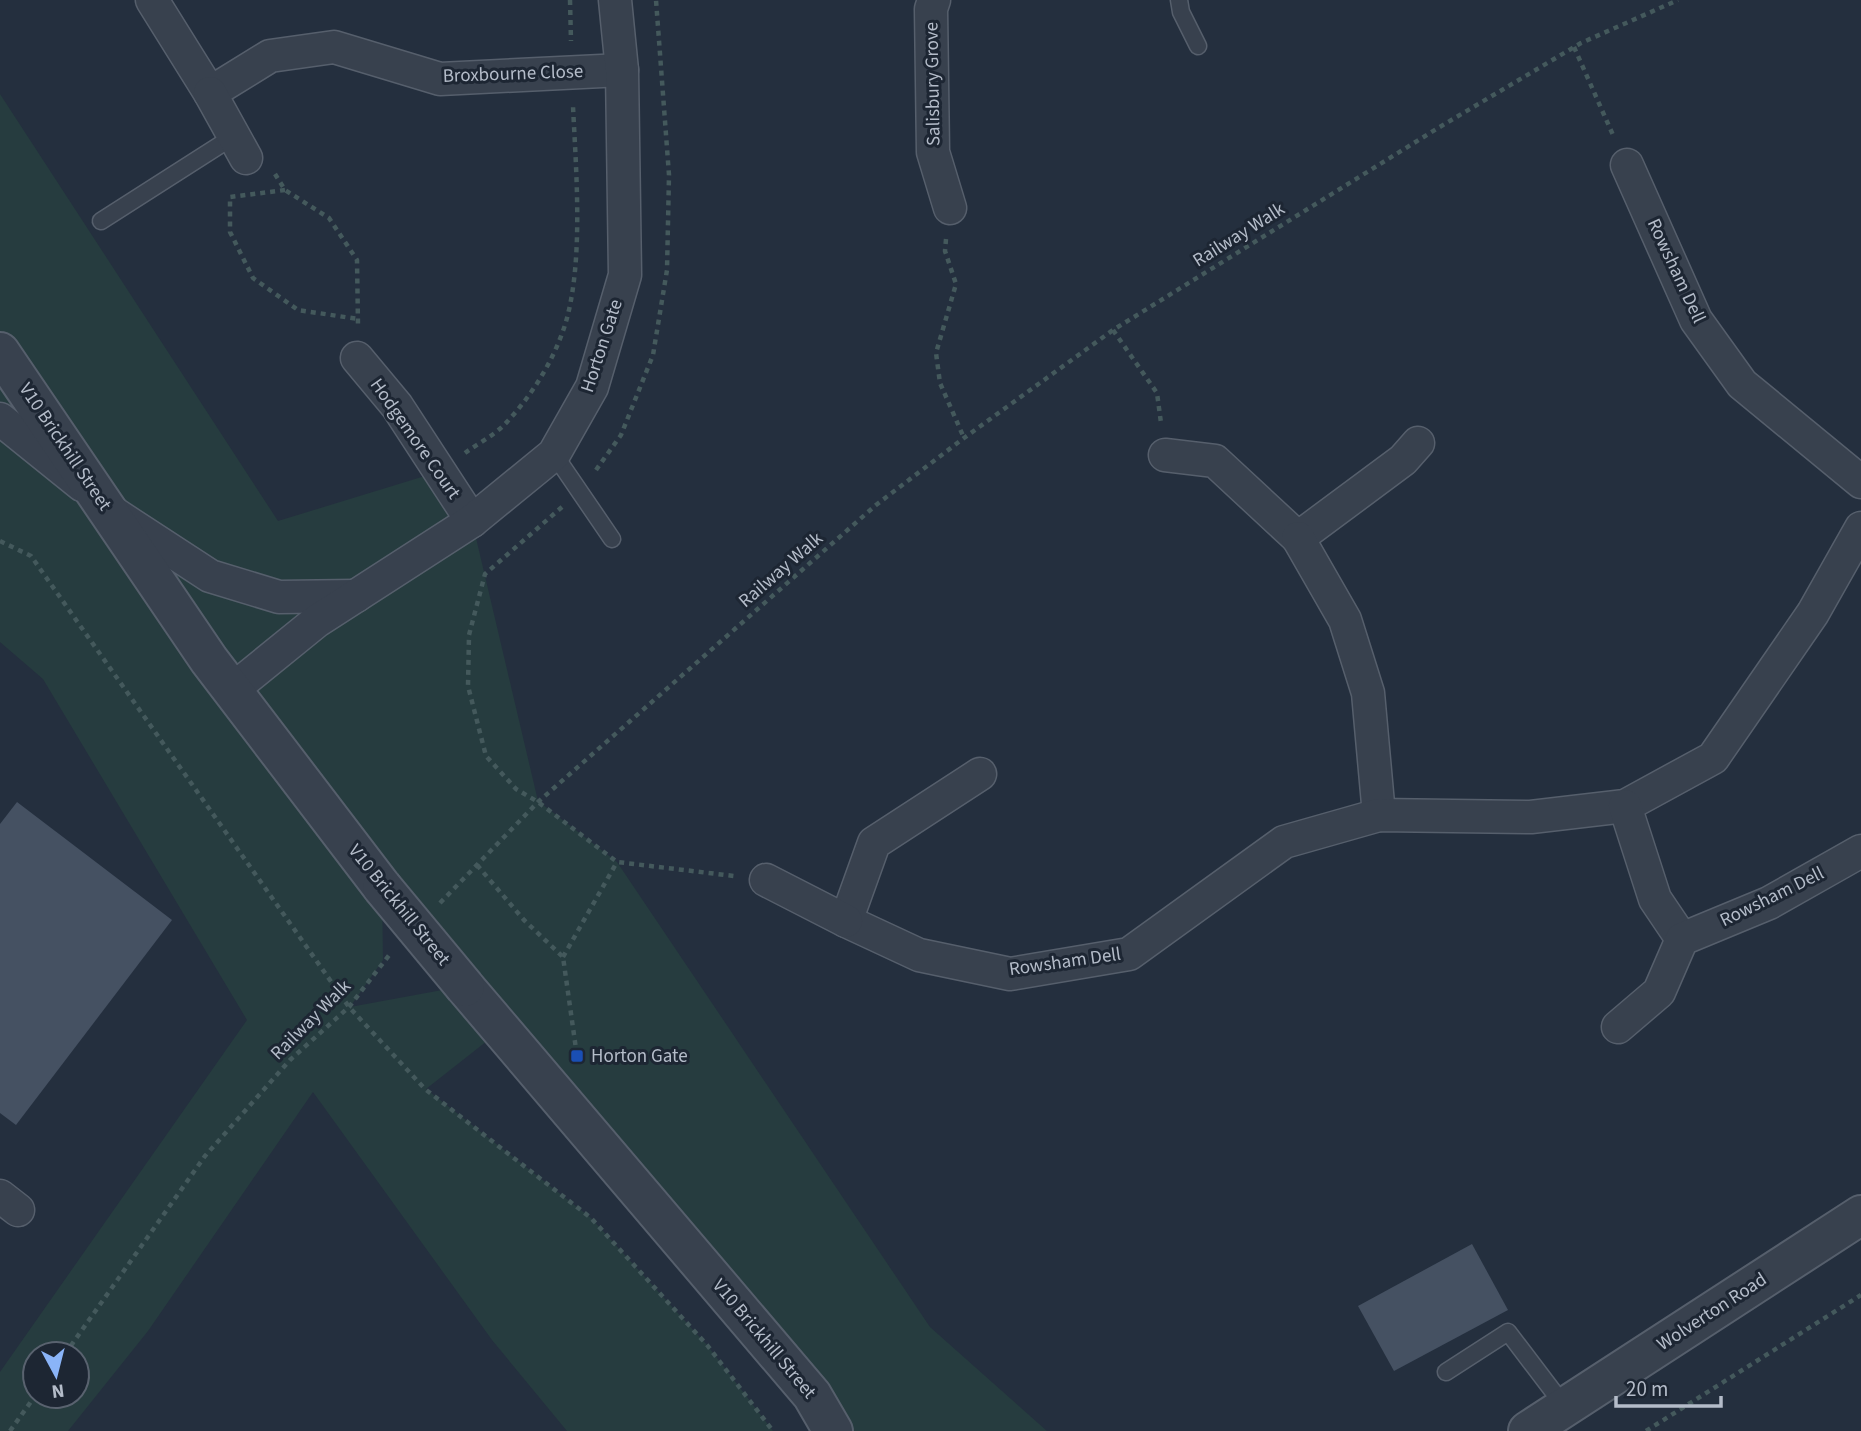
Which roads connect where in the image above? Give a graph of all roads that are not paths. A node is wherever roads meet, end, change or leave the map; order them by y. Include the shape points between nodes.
1 (152, 0) edge
2 (615, 0) edge
3 (934, 0) edge
4 (1179, 0) edge
5 (1198, 46) dead end
6 (622, 70) junction
7 (210, 93) junction
8 (240, 147) joint
9 (1627, 165) road end
10 (950, 208) road end
11 (101, 221) dead end
12 (0, 352) edge
13 (357, 358) road end
14 (0, 419) edge
15 (1418, 443) dead end
16 (554, 454) junction
17 (1165, 455) road end
18 (1861, 482) edge
19 (104, 504) junction
20 (472, 521) junction
21 (1861, 528) edge
22 (1298, 538) junction
23 (612, 540) dead end
24 (355, 596) junction
25 (232, 690) junction
26 (980, 774) dead end
27 (1625, 806) junction
28 (1379, 815) junction
29 (1861, 851) edge
30 (766, 880) road end
31 (846, 921) junction
32 (1682, 939) junction
33 (1618, 1027) dead end
34 (1861, 1215) edge
35 (1446, 1372) dead end
36 (1565, 1407) junction
37 (833, 1431) edge
38 (1528, 1431) edge

1 - 7 street
2 - 6 street, Horton Gate
3 - 10 street, Salisbury Grove via 933,152
4 - 5 lane
6 - 7 street, Broxbourne Close via 440,79 334,47 270,56
6 - 16 street, Horton Gate via 625,275 592,387
7 - 8 street
8 - 11 lane
9 - 18 street, Rowsham Dell via 1696,320 1742,384
12 - 19 street, V10 Brickhill Street
13 - 20 street, Hodgemore Court via 397,406
14 - 19 street
15 - 22 street via 1403,460
16 - 20 street, Horton Gate
16 - 23 lane
17 - 22 street via 1215,461
19 - 24 street via 210,576 279,597
19 - 25 street, V10 Brickhill Street
20 - 24 street, Horton Gate
21 - 27 street, Rowsham Dell via 1813,613 1713,758
22 - 28 street via 1345,620 1368,693
24 - 25 street, Horton Gate
25 - 37 street, V10 Brickhill Street, bridge via 382,887 813,1395
26 - 31 street via 874,843
27 - 28 street, Rowsham Dell via 1531,817
27 - 32 street via 1655,899
28 - 31 street, Rowsham Dell via 1284,842 1129,954 1010,974 919,955
29 - 32 street, Rowsham Dell via 1769,903
30 - 31 street, Rowsham Dell
32 - 33 street via 1659,992
34 - 36 street, Wolverton Road
35 - 36 lane via 1508,1332
36 - 38 street, Wolverton Road

